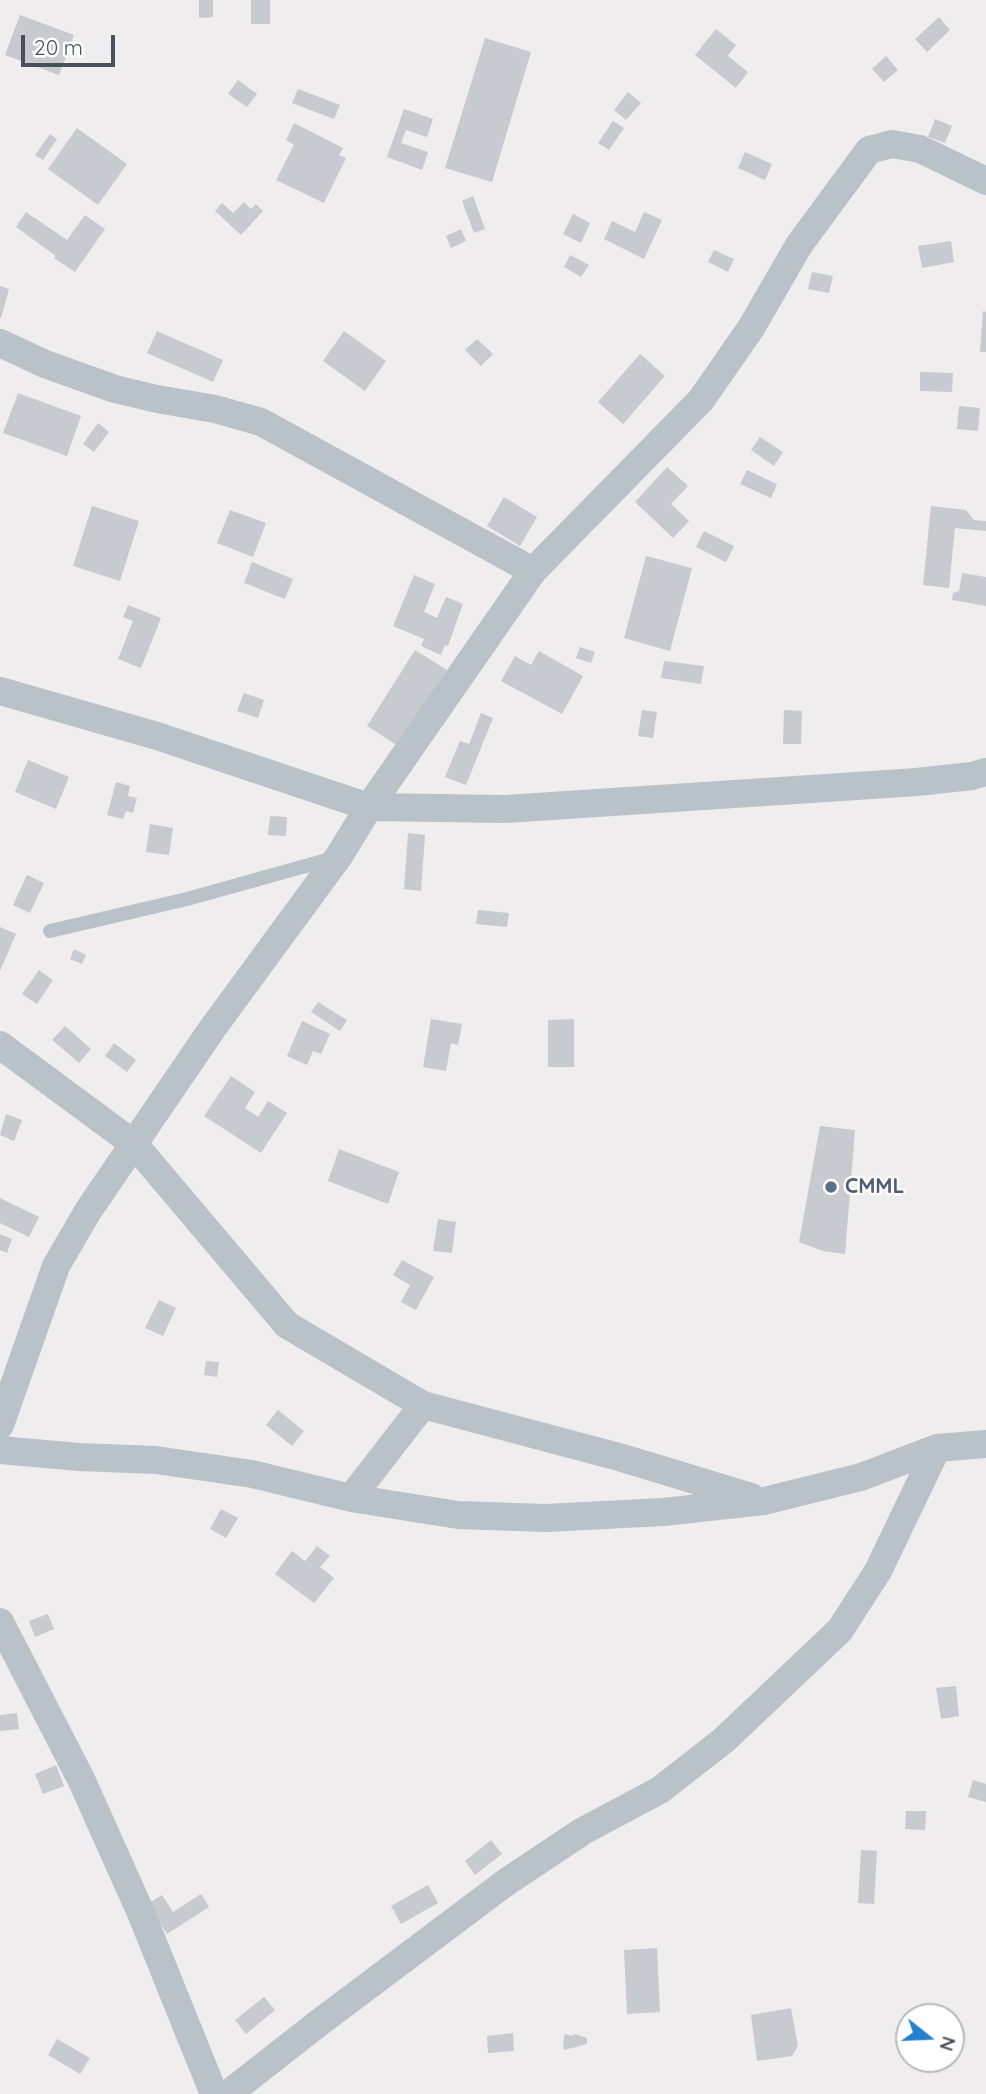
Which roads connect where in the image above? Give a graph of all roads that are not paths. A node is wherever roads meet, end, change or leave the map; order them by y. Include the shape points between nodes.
1 (986, 181) edge
2 (0, 343) edge
3 (533, 571) junction
4 (0, 691) edge
5 (986, 772) edge
6 (369, 807) junction
7 (339, 856) junction
8 (50, 930) dead end
9 (0, 1045) edge
10 (134, 1144) junction
11 (423, 1405) junction
12 (0, 1425) edge
13 (986, 1444) edge
14 (937, 1448) junction
15 (0, 1450) edge
16 (351, 1498) junction
17 (764, 1501) junction
18 (0, 1622) edge
19 (214, 2094) edge
20 (228, 2094) edge

1 - 3 street via 920,149 892,144 869,150 799,245 751,328 701,400
2 - 3 street via 115,389 261,422
3 - 6 street
4 - 6 street via 157,736
5 - 6 street via 917,782 506,809
6 - 7 street
7 - 8 lane via 187,899
7 - 10 street
9 - 10 street
10 - 11 street via 286,1325
10 - 12 street via 55,1266
11 - 16 street
11 - 17 street
13 - 14 street
14 - 17 street via 861,1477
14 - 20 street via 878,1571 840,1630 733,1731 660,1790 583,1830 505,1883
15 - 16 street via 156,1460 252,1474
16 - 17 street via 458,1515 546,1518
18 - 19 street via 81,1779

